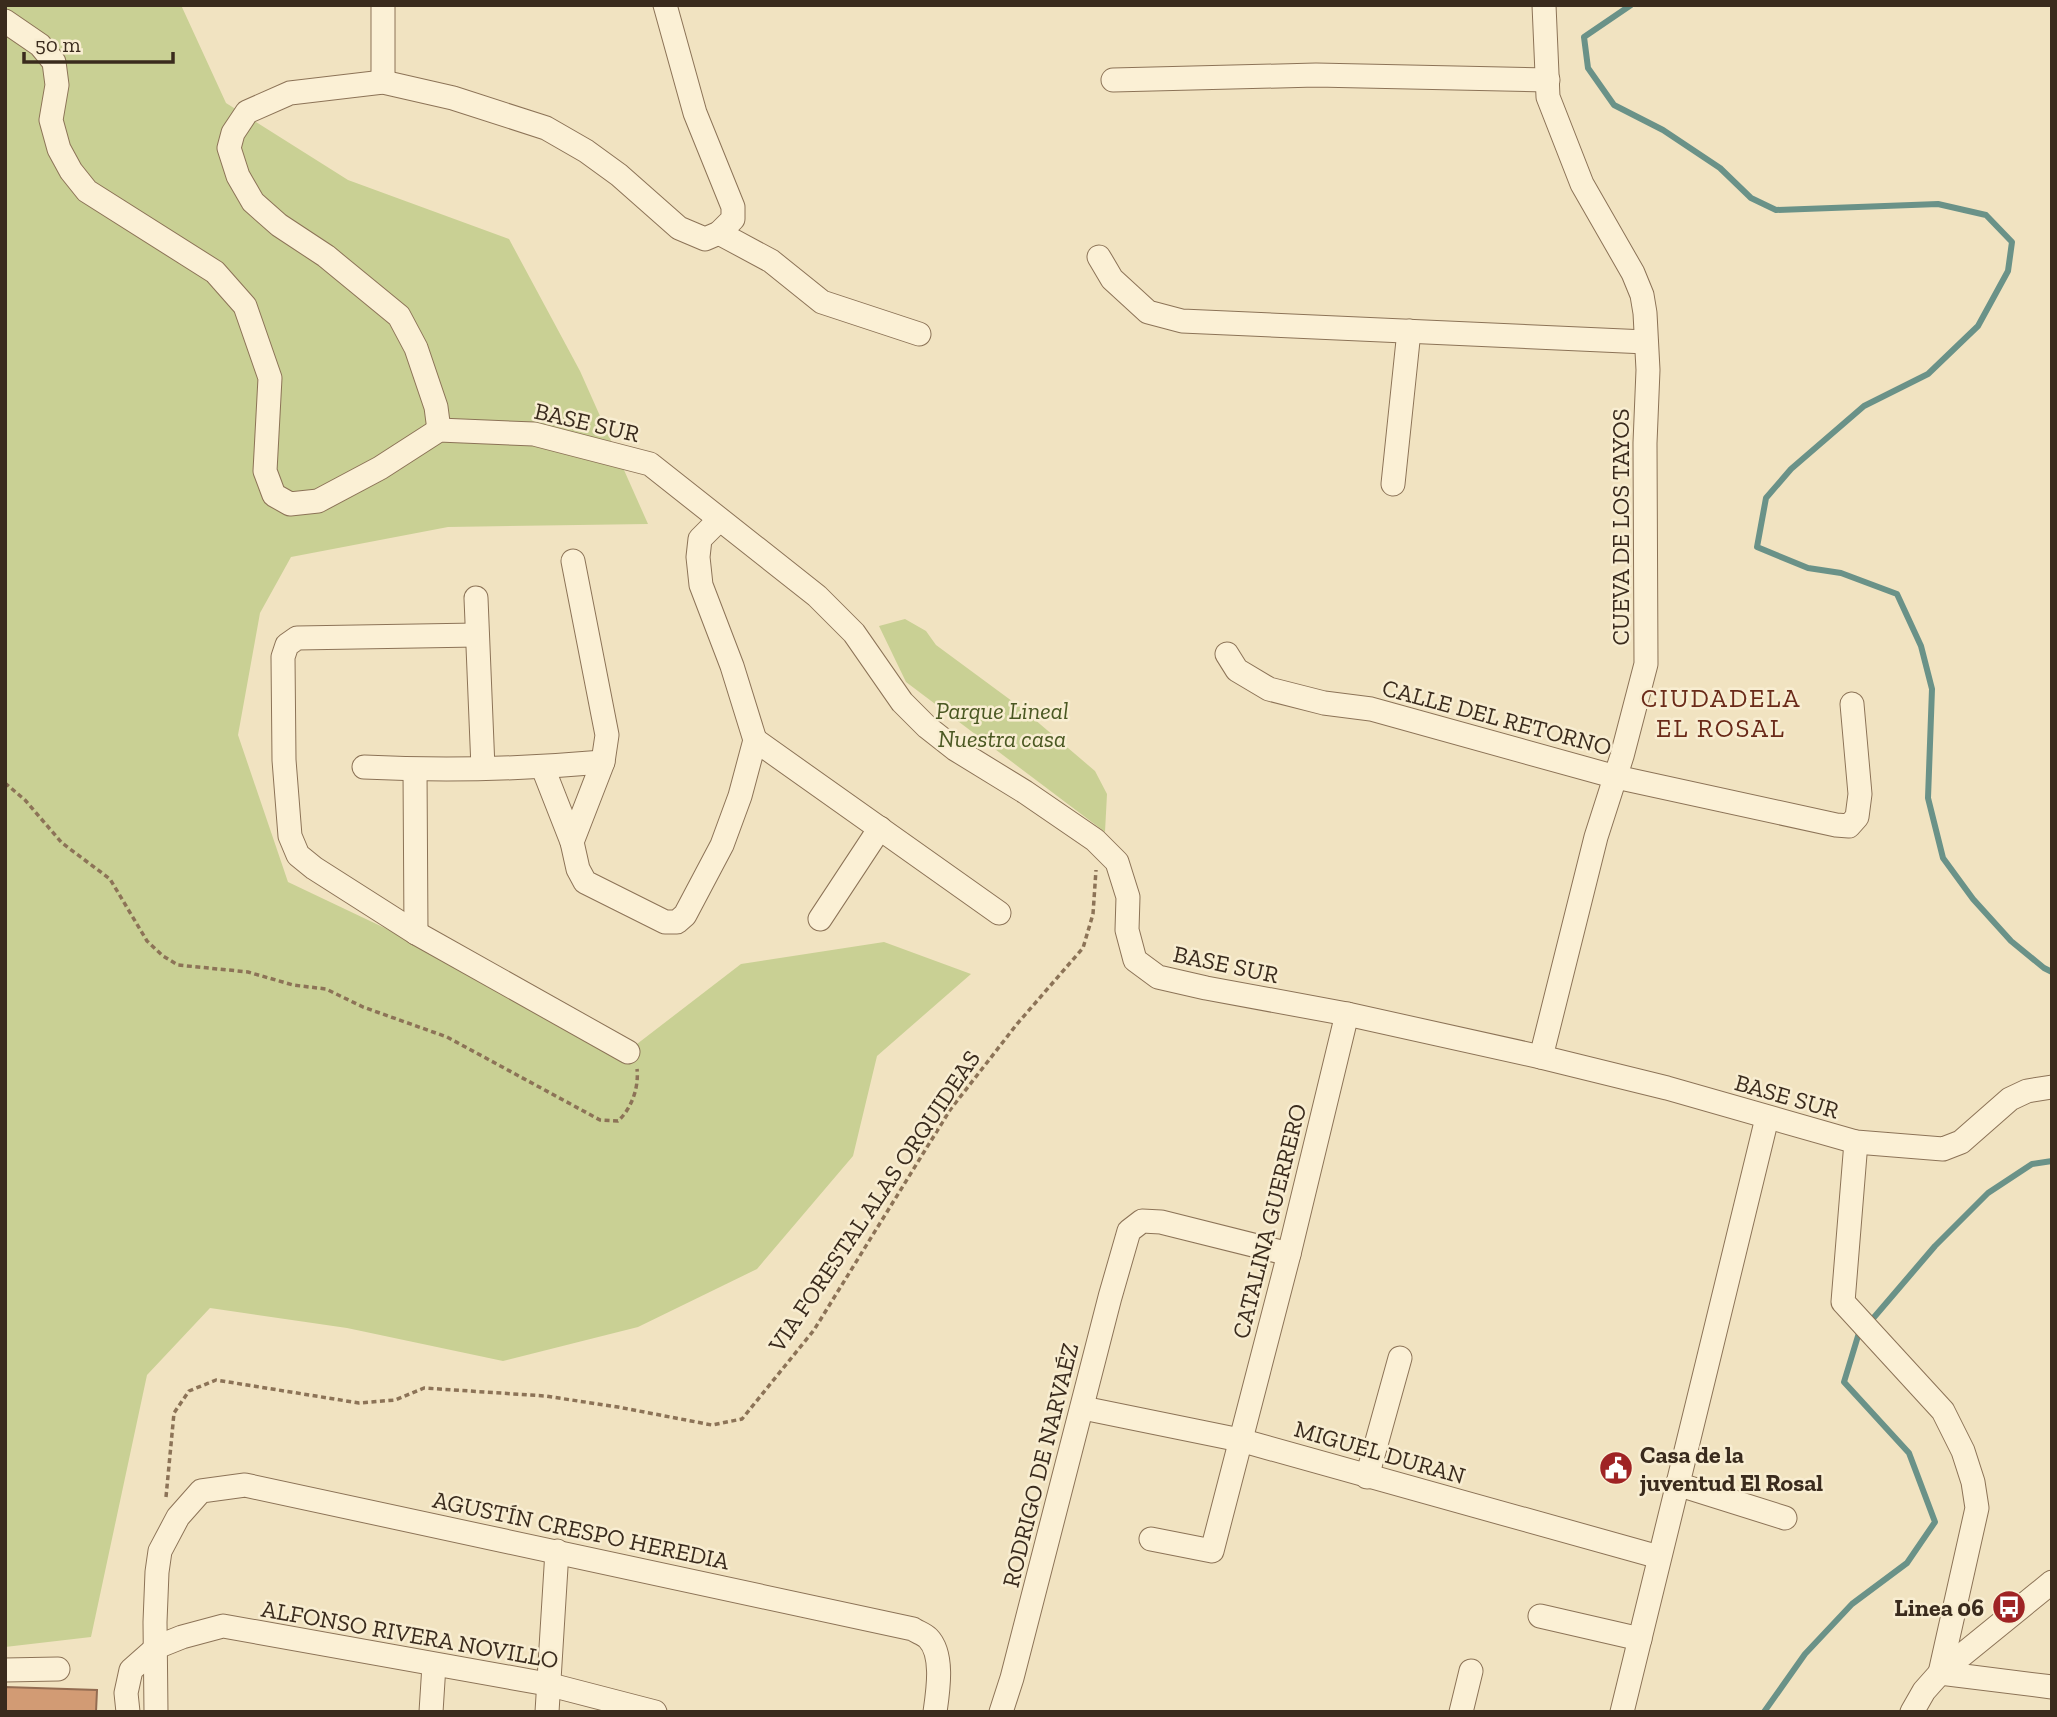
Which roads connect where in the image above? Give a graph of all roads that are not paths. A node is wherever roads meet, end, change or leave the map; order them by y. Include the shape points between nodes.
1 (383, 5) edge
2 (665, 5) edge
3 (1544, 5) edge
4 (5, 21) edge
5 (1113, 80) dead end
6 (1548, 80) junction
7 (383, 82) junction
8 (719, 233) junction
9 (1099, 257) dead end
10 (1409, 331) junction
11 (919, 334) dead end
12 (1646, 342) junction
13 (439, 430) junction
14 (1393, 484) dead end
15 (719, 520) junction
16 (573, 561) dead end
17 (476, 598) dead end
18 (477, 635) junction
19 (1227, 654) dead end
20 (1852, 704) dead end
21 (755, 740) junction
22 (603, 762) junction
23 (364, 767) dead end
24 (482, 768) junction
25 (543, 768) junction
26 (415, 770) junction
27 (1616, 777) junction
28 (880, 828) junction
29 (572, 842) junction
30 (999, 913) dead end
31 (820, 919) dead end
32 (416, 933) junction
33 (1347, 1014) junction
34 (628, 1052) road end
35 (1541, 1057) junction
36 (2052, 1087) edge
37 (1767, 1118) junction
38 (1856, 1142) junction
39 (1289, 1254) junction
40 (1400, 1358) dead end
41 (1083, 1408) junction
42 (1240, 1440) junction
43 (1367, 1476) junction
44 (1677, 1484) junction
45 (1785, 1518) dead end
46 (1151, 1539) dead end
47 (557, 1551) junction
48 (1659, 1557) junction
49 (2052, 1582) edge
50 (1540, 1616) dead end
51 (1640, 1639) junction
52 (157, 1647) junction
53 (434, 1665) junction
54 (58, 1669) dead end
55 (5, 1670) edge
56 (1471, 1671) dead end
57 (1940, 1673) junction
58 (547, 1684) junction
59 (2052, 1687) edge
60 (128, 1712) edge
61 (156, 1712) edge
62 (431, 1712) edge
63 (547, 1712) edge
64 (655, 1712) edge
65 (935, 1712) edge
66 (1001, 1712) edge
67 (1461, 1712) edge
68 (1622, 1712) edge
69 (1912, 1712) edge

1 - 7 street
2 - 8 street via 695,113 733,207 733,219
3 - 6 street, CUEVA DE LOS TAYOS
4 - 13 street via 40,45 54,62 57,85 51,120 59,149 87,191 215,272 245,306 270,379 265,471 274,495 290,504 318,501
5 - 6 street via 1316,75
6 - 12 street, CUEVA DE LOS TAYOS via 1548,97 1582,184 1642,295
7 - 8 street via 453,98 546,128 619,175 679,228 705,239
7 - 13 street via 290,93 247,112 229,148 253,202 399,316 416,348
8 - 11 street via 771,261 822,302
9 - 10 street via 1112,279 1148,312 1182,321
10 - 12 street
10 - 14 street
12 - 27 street, CUEVA DE LOS TAYOS via 1646,664
13 - 15 street, BASE SUR via 534,434 650,464
15 - 21 street via 700,540 701,585
15 - 33 street, BASE SUR via 817,596 854,633 902,702 927,727 1095,840 1117,862 1128,897 1127,930 1135,960 1158,977
16 - 22 street via 607,735
17 - 18 street
18 - 24 street
18 - 32 street via 297,638 287,645 283,657 286,786 290,836 298,855
19 - 27 street, CALLE DEL RETORNO via 1237,670 1269,689 1371,709
20 - 27 street, CALLE DEL RETORNO via 1860,794 1857,817 1849,826
21 - 28 street
21 - 29 street via 722,845 677,922 664,922 585,882
22 - 25 street
22 - 29 street
23 - 26 street
24 - 25 street
24 - 26 street
25 - 29 street
26 - 32 street
27 - 35 street, CUEVA DE LOS TAYOS
28 - 30 street
28 - 31 street
32 - 34 street
33 - 35 street, BASE SUR
33 - 39 street, CATALINA GUERRERO
35 - 37 street, BASE SUR
36 - 38 street, BASE SUR via 2010,1099 1961,1142 1943,1149
37 - 38 street, BASE SUR
37 - 44 street
38 - 57 street via 1843,1302 1943,1411 1963,1451 1978,1508
39 - 41 street, RODRIGO DE NARVAÉZ via 1142,1221 1129,1231
39 - 42 street, CATALINA GUERRERO
40 - 43 street
41 - 42 street, MIGUEL DURAN
41 - 66 street, RODRIGO DE NARVAÉZ
42 - 43 street, MIGUEL DURAN
42 - 46 street, CATALINA GUERRERO via 1212,1551
43 - 48 street, MIGUEL DURAN
44 - 45 street
44 - 48 street
47 - 52 street, AGUSTÍN CRESPO HEREDIA via 245,1485 201,1491 178,1517 160,1551
47 - 58 street
47 - 65 street, AGUSTÍN CRESPO HEREDIA via 913,1629 929,1639 936,1656
48 - 51 street
49 - 57 street
50 - 51 street
51 - 68 street
52 - 53 street, ALFONSO RIVERA NOVILLO via 223,1626
52 - 60 street via 131,1670
52 - 61 street
53 - 58 street, ALFONSO RIVERA NOVILLO
53 - 62 street
54 - 55 street
56 - 67 street
57 - 59 street
57 - 69 street
58 - 63 street
58 - 64 street, ALFONSO RIVERA NOVILLO

